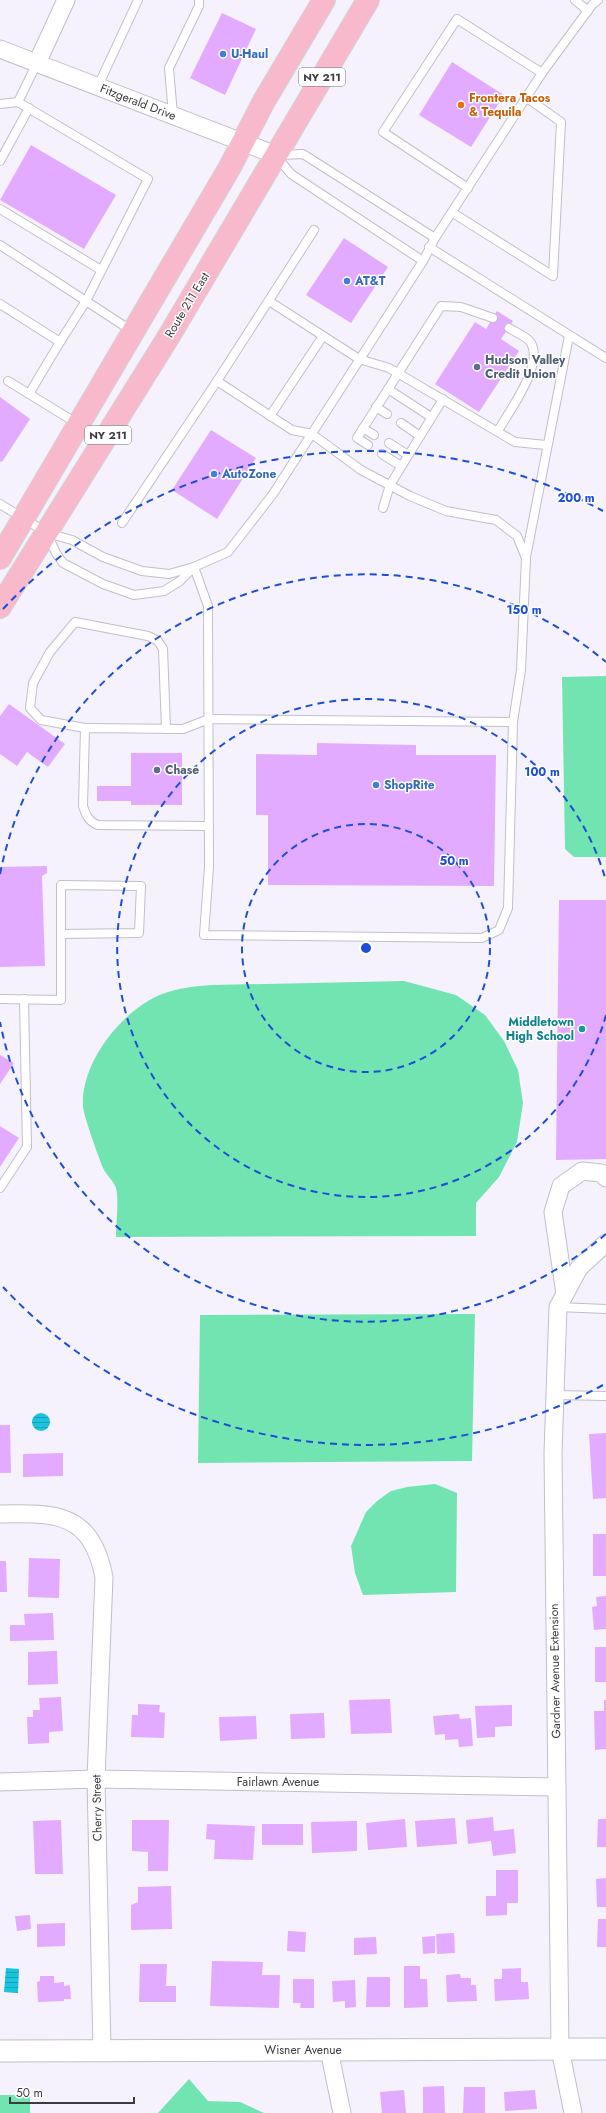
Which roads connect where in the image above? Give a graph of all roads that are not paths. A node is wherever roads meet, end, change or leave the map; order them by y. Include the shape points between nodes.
1 (66, 0) edge
2 (138, 0) edge
3 (199, 0) edge
4 (324, 0) edge
5 (368, 0) edge
6 (576, 0) edge
7 (598, 0) edge
8 (588, 11) junction
9 (0, 49) edge
10 (37, 64) junction
11 (542, 73) junction
12 (98, 86) junction
13 (526, 98) junction
14 (18, 102) junction
15 (0, 104) edge
16 (29, 108) junction
17 (173, 115) junction
18 (242, 143) junction
19 (276, 155) junction
20 (0, 161) edge
21 (468, 188) junction
22 (0, 209) edge
23 (453, 213) junction
24 (314, 230) dead end
25 (434, 238) junction
26 (0, 245) edge
27 (429, 247) junction
28 (423, 261) junction
29 (102, 270) junction
30 (86, 301) junction
31 (269, 301) junction
32 (0, 304) edge
33 (493, 318) dead end
34 (509, 328) dead end
35 (133, 332) junction
36 (323, 336) junction
37 (569, 336) junction
38 (60, 342) junction
39 (606, 358) edge
40 (359, 359) junction
41 (398, 374) junction
42 (8, 381) dead end
43 (217, 381) junction
44 (388, 389) junction
45 (29, 394) junction
46 (443, 399) junction
47 (376, 407) junction
48 (387, 414) dead end
49 (270, 416) junction
50 (431, 417) junction
51 (401, 423) dead end
52 (78, 424) junction
53 (363, 428) junction
54 (498, 431) junction
55 (312, 434) junction
56 (374, 435) dead end
57 (420, 436) junction
58 (389, 443) dead end
59 (368, 445) dead end
60 (546, 445) junction
61 (382, 454) dead end
62 (408, 455) junction
63 (401, 466) junction
64 (390, 485) junction
65 (0, 504) edge
66 (383, 508) dead end
67 (23, 519) junction
68 (122, 523) dead end
69 (47, 533) junction
70 (0, 558) edge
71 (526, 558) junction
72 (194, 567) junction
73 (0, 607) edge
74 (209, 719) junction
75 (513, 722) junction
76 (85, 728) junction
77 (166, 729) junction
78 (209, 826) junction
79 (61, 934) junction
80 (0, 998) edge
81 (24, 999) junction
82 (606, 1178) edge
83 (0, 1188) edge
84 (606, 1243) edge
85 (562, 1300) junction
86 (606, 1309) edge
87 (554, 1395) junction
88 (606, 1396) edge
89 (0, 1514) edge
90 (96, 1779) junction
91 (0, 1782) edge
92 (557, 1787) junction
93 (102, 2049) junction
94 (560, 2049) junction
95 (606, 2049) edge
96 (329, 2050) junction
97 (0, 2051) edge
98 (342, 2113) edge
99 (573, 2113) edge

1 - 10 street
2 - 12 lane
3 - 17 lane via 199,6 169,68
4 - 18 main road, NY 211
5 - 19 main road, Route 211 East / NY 211
6 - 8 lane
7 - 8 lane
8 - 11 lane
9 - 10 street, Fitzgerald Drive
10 - 12 street, Fitzgerald Drive
10 - 14 lane
11 - 13 lane
11 - 21 lane via 457,19 383,132
12 - 17 street, Fitzgerald Drive
13 - 21 lane
13 - 23 lane via 561,122 553,276
14 - 15 lane
14 - 16 lane
16 - 20 lane
16 - 29 lane via 148,179
17 - 18 street, Fitzgerald Drive
18 - 19 street, Fitzgerald Drive
18 - 35 main road, NY 211
19 - 25 lane via 302,154
19 - 28 lane via 291,174
19 - 69 main road, Route 211 East / NY 211
21 - 23 lane
22 - 29 lane
23 - 25 lane
24 - 31 lane
25 - 27 lane
26 - 30 lane
27 - 28 lane
27 - 37 lane
28 - 40 lane
29 - 30 lane
30 - 35 lane
30 - 38 lane
31 - 36 lane
31 - 43 lane
32 - 38 lane
33 - 41 lane via 461,307 442,306
34 - 54 lane via 531,342 535,356 532,371
35 - 52 main road, NY 211
36 - 40 lane
36 - 49 lane
37 - 39 lane
37 - 60 lane
38 - 45 lane
40 - 41 lane via 389,368
40 - 55 lane
41 - 44 lane
41 - 46 lane
42 - 45 lane
43 - 49 lane
43 - 68 lane
44 - 47 lane
44 - 50 lane
45 - 52 lane
46 - 50 lane
46 - 54 lane
47 - 48 lane
47 - 53 lane
49 - 55 lane via 292,430
50 - 57 lane
51 - 57 lane
52 - 67 main road, NY 211
53 - 56 lane
53 - 59 lane via 357,438
54 - 60 lane via 515,442
55 - 64 lane via 360,470
55 - 72 lane via 273,494 228,552
57 - 62 lane
58 - 62 lane
60 - 71 lane
61 - 63 lane
62 - 63 lane
63 - 64 lane
64 - 66 lane
64 - 71 lane via 446,511 496,520 517,536
65 - 67 lane
67 - 69 lane
67 - 70 main road, NY 211
69 - 72 lane via 72,540 103,557 142,571 169,574
69 - 72 lane via 56,553 64,563 103,584 134,594 164,591 180,581
69 - 73 main road, Route 211 East / NY 211
71 - 75 lane via 521,670
72 - 74 lane via 208,606
74 - 75 lane
74 - 77 lane via 183,729
74 - 78 lane
75 - 78 lane via 508,908 499,930 482,938 204,935
76 - 77 lane
76 - 77 lane via 41,720 30,708 33,683 50,652 75,622 148,636 158,641 163,649
76 - 78 lane via 83,806 86,816 92,822 98,825
79 - 79 lane via 61,885 141,886 139,933
79 - 81 lane via 61,1000
80 - 81 lane
81 - 83 lane via 27,1147
82 - 85 street, Gardner Avenue Extension via 601,1173 582,1172 561,1186 553,1212
84 - 85 street, Gardner Avenue Extension via 579,1268
85 - 86 lane
85 - 87 street, Gardner Avenue Extension
87 - 88 lane
87 - 92 street, Gardner Avenue Extension
89 - 90 street, Cherry Street via 42,1513 68,1519 88,1536 96,1550 104,1577
90 - 91 street, Fairlawn Avenue
90 - 92 street, Fairlawn Avenue
90 - 93 street, Cherry Street
92 - 94 street, Gardner Avenue Extension
93 - 96 street, Wisner Avenue
93 - 97 street, Wisner Avenue
94 - 95 street, Wisner Avenue
94 - 96 street, Wisner Avenue
94 - 99 street, Gardner Avenue Extension
96 - 98 street

